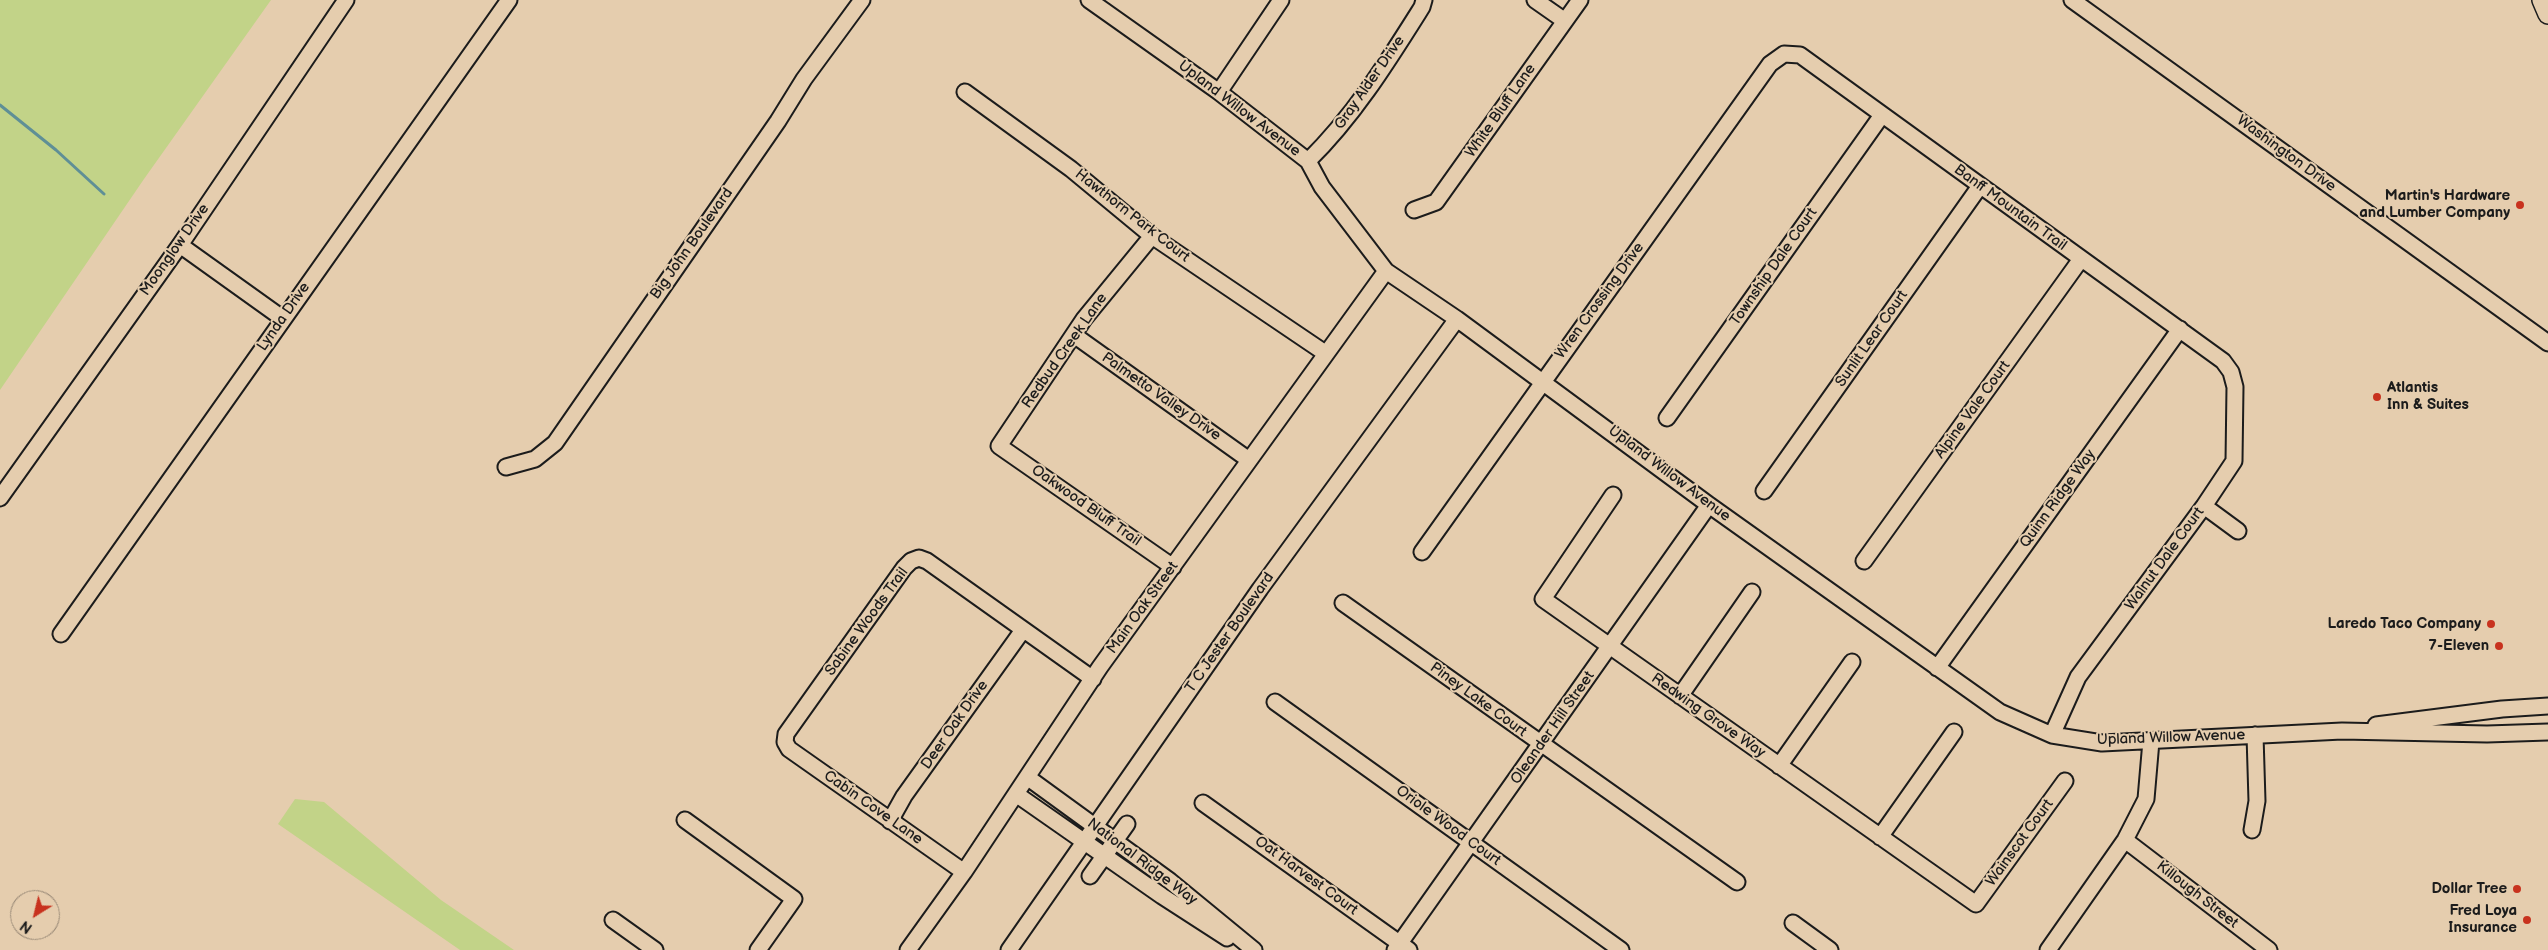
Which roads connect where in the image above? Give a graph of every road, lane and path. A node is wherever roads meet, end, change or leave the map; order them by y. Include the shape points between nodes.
1 (346, 0) edge
2 (510, 0) edge
3 (862, 0) edge
4 (1089, 0) edge
5 (1282, 0) edge
6 (1424, 0) edge
7 (1534, 0) edge
8 (1580, 0) edge
9 (2072, 0) edge
10 (2542, 0) edge
11 (2548, 14) edge
12 (1565, 21) junction
13 (1784, 54) joint
14 (965, 92) dead end
15 (1219, 92) junction
16 (1882, 115) junction
17 (1308, 161) junction
18 (1980, 186) junction
19 (1414, 210) dead end
20 (1152, 236) junction
21 (180, 245) junction
22 (2081, 259) junction
23 (1386, 271) junction
24 (282, 318) junction
25 (1457, 319) junction
26 (2180, 330) junction
27 (1074, 335) junction
28 (2548, 343) edge
29 (1326, 353) junction
30 (2231, 372) joint
31 (1543, 381) junction
32 (1667, 418) dead end
33 (1000, 446) joint
34 (1249, 460) junction
35 (506, 468) dead end
36 (1764, 491) dead end
37 (1613, 495) dead end
38 (0, 498) edge
39 (1709, 505) junction
40 (2204, 506) junction
41 (2238, 531) dead end
42 (1422, 552) dead end
43 (1864, 561) dead end
44 (1173, 567) junction
45 (1752, 592) dead end
46 (1343, 603) dead end
47 (1023, 630) junction
48 (61, 634) dead end
49 (1610, 646) junction
50 (1852, 662) dead end
51 (1937, 668) junction
52 (1093, 679) junction
53 (1680, 696) junction
54 (1275, 702) dead end
55 (2548, 706) edge
56 (2469, 713) junction
57 (2342, 731) junction
58 (1954, 732) dead end
59 (2548, 732) edge
60 (2470, 734) junction
61 (2052, 735) junction
62 (2255, 735) junction
63 (785, 742) joint
64 (2151, 742) junction
65 (1541, 745) junction
66 (1779, 766) junction
67 (1027, 777) junction
68 (2065, 781) dead end
69 (1016, 794) junction
70 (1203, 803) dead end
71 (685, 820) dead end
72 (890, 821) junction
73 (1127, 824) dead end
74 (1095, 827) junction
75 (2252, 830) dead end
76 (1880, 837) junction
77 (2125, 840) junction
78 (1115, 841) junction
79 (1085, 842) junction
80 (1471, 843) junction
81 (1105, 856) junction
82 (964, 872) junction
83 (1090, 876) dead end
84 (1736, 882) dead end
85 (1976, 904) joint
86 (613, 920) dead end
87 (1793, 923) dead end
88 (1401, 948) edge
89 (655, 950) edge
90 (758, 950) edge
91 (908, 950) edge
92 (1009, 950) edge
93 (1246, 950) edge
94 (1254, 950) edge
95 (1621, 950) edge
96 (1830, 950) edge
97 (2048, 950) edge
98 (2269, 950) edge

1 - 21 street, Moonglow Drive
2 - 24 street, Lynda Drive
3 - 35 street, Big John Boulevard via 804,79 555,443 535,458
4 - 15 street, Upland Willow Avenue
5 - 15 street
6 - 17 street, Gray Alder Drive via 1333,137
7 - 12 street
8 - 12 street, White Bluff Lane
9 - 28 street, Washington Drive
10 - 11 main road
12 - 19 street, White Bluff Lane via 1436,202
13 - 16 street, Banff Mountain Trail via 1800,55
13 - 31 street, Wren Crossing Drive via 1770,64
14 - 20 street, Hawthorn Park Court via 1071,169
15 - 17 street, Upland Willow Avenue
16 - 18 street, Banff Mountain Trail
16 - 32 street, Township Dale Court
17 - 23 street, Upland Willow Avenue via 1322,187
18 - 22 street, Banff Mountain Trail
18 - 36 street, Sunlit Lear Court
20 - 27 street, Redbud Creek Lane
20 - 29 street, Hawthorn Park Court
21 - 24 street
21 - 38 street, Moonglow Drive
22 - 26 street, Banff Mountain Trail
22 - 43 street, Alpine Vale Court
23 - 25 street, Upland Willow Avenue
23 - 29 street, Main Oak Street
24 - 48 street, Lynda Drive
25 - 31 street, Upland Willow Avenue
25 - 74 street, T C Jester Boulevard via 1260,589
26 - 30 street, Banff Mountain Trail via 2223,361
26 - 51 street, Quinn Ridge Way
27 - 33 street, Redbud Creek Lane
27 - 34 street, Palmetto Valley Drive
29 - 34 street, Main Oak Street
30 - 40 street, Walnut Dale Court via 2235,387 2234,461
31 - 39 street, Upland Willow Avenue
31 - 42 street, Wren Crossing Drive
33 - 44 street, Oakwood Bluff Trail
34 - 44 street, Main Oak Street
37 - 49 street, Redwing Grove Way via 1543,599
39 - 49 street, Oleander Hill Street
39 - 51 street, Upland Willow Avenue
40 - 41 street
40 - 61 street, Walnut Dale Court via 2078,677
44 - 52 street, Main Oak Street
45 - 53 street
46 - 65 street, Piney Lake Court
47 - 52 street, Sabine Woods Trail
47 - 63 street, Sabine Woods Trail via 927,562 919,558 911,561 786,734
47 - 72 street, Deer Oak Drive via 904,796
49 - 53 street, Redwing Grove Way
49 - 65 street, Oleander Hill Street
50 - 66 street
51 - 61 street, Upland Willow Avenue via 2000,712
52 - 67 street, Main Oak Street
53 - 66 street, Redwing Grove Way
54 - 80 street, Oriole Wood Court
55 - 56 street, Upland Willow Avenue
56 - 57 street, Upland Willow Avenue
56 - 60 street
57 - 60 street, Upland Willow Avenue
57 - 62 street, Upland Willow Avenue
58 - 76 street
59 - 60 street, Upland Willow Avenue
61 - 64 street, Upland Willow Avenue via 2102,743
62 - 64 street, Upland Willow Avenue
62 - 75 street via 2257,801
63 - 72 street, Cabin Cove Lane via 789,749
64 - 77 street via 2146,799
65 - 80 street, Oleander Hill Street
65 - 84 street, Piney Lake Court
66 - 76 street, Redwing Grove Way
67 - 69 street, Main Oak Street
67 - 74 street, National Ridge Way
68 - 85 street, Wainscot Court
69 - 79 street, National Ridge Way
69 - 82 street, Main Oak Street
70 - 88 street, Oat Harvest Court
71 - 90 street via 794,899
72 - 82 street, Cabin Cove Lane
73 - 78 street
74 - 78 street, National Ridge Way
74 - 79 street, T C Jester Boulevard
76 - 85 street, Redwing Grove Way
77 - 97 street
77 - 98 street, Killough Street
78 - 81 street
78 - 94 street, National Ridge Way
79 - 81 street, National Ridge Way
79 - 92 street, T C Jester Boulevard
80 - 88 street, Oleander Hill Street
80 - 95 street, Oriole Wood Court
81 - 83 street
81 - 93 street, National Ridge Way
82 - 91 street, Main Oak Street
86 - 89 street
87 - 96 street

